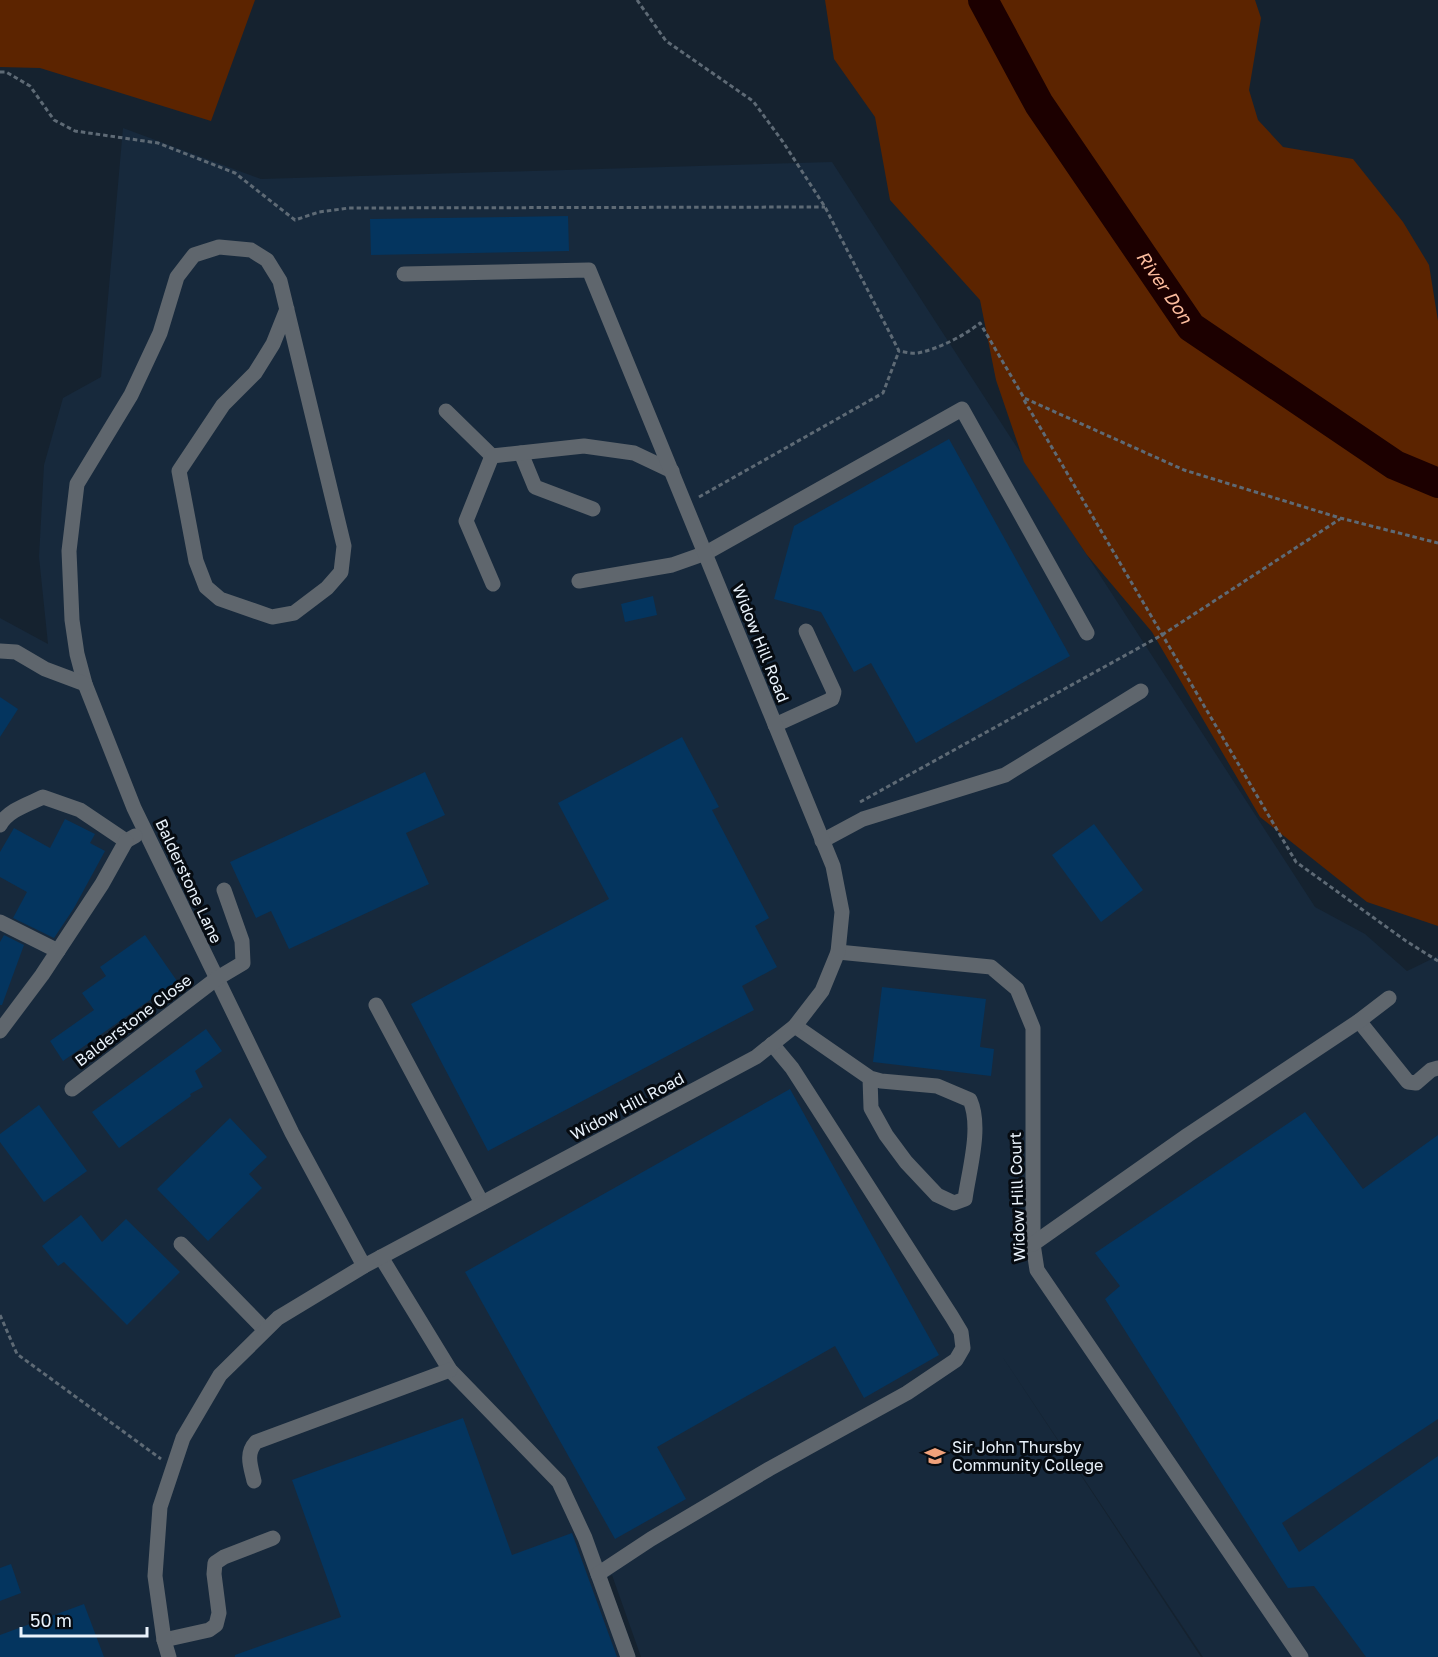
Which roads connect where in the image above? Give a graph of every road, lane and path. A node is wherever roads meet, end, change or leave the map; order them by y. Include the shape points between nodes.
1 (637, 0) edge
2 (0, 72) edge
3 (825, 207) junction
4 (404, 274) dead end
5 (287, 309) junction
6 (899, 351) junction
7 (1024, 399) junction
8 (446, 411) dead end
9 (521, 453) junction
10 (492, 456) junction
11 (672, 471) junction
12 (686, 504) junction
13 (593, 509) dead end
14 (1340, 518) junction
15 (1438, 543) edge
16 (705, 553) junction
17 (579, 581) dead end
18 (493, 584) dead end
19 (806, 631) dead end
20 (1087, 633) dead end
21 (1162, 635) junction
22 (0, 651) edge
23 (85, 684) junction
24 (1141, 691) dead end
25 (775, 725) junction
26 (858, 803) dead end
27 (0, 825) edge
28 (145, 831) junction
29 (126, 841) junction
30 (822, 841) junction
31 (224, 890) dead end
32 (0, 922) edge
33 (58, 951) junction
34 (838, 952) junction
35 (1438, 961) edge
36 (216, 979) junction
37 (1389, 998) dead end
38 (376, 1005) dead end
39 (1359, 1021) junction
40 (795, 1026) junction
41 (0, 1031) edge
42 (772, 1044) junction
43 (1438, 1068) edge
44 (870, 1078) junction
45 (72, 1089) dead end
46 (482, 1203) junction
47 (181, 1244) dead end
48 (1033, 1244) junction
49 (381, 1257) junction
50 (364, 1266) junction
51 (0, 1315) edge
52 (265, 1330) junction
53 (450, 1370) junction
54 (173, 1468) junction
55 (255, 1481) dead end
56 (273, 1538) dead end
57 (598, 1574) junction
58 (164, 1640) junction
59 (170, 1657) edge
60 (628, 1657) edge
61 (1301, 1657) edge

1 - 3 path via 666,41 753,101
2 - 3 path via 30,86 54,120 75,131 158,143 235,173 295,220 349,208
3 - 6 path
4 - 11 street, Widow Hill Road via 589,270
5 - 5 street via 344,546 341,572 327,588 294,613 272,617 220,599 206,587 196,561 179,471 223,405 255,373 273,344
5 - 23 street, Balderstone Lane via 280,281 267,260 251,250 219,247 194,255 177,277 160,333 131,395 77,484 69,551 72,620
6 - 7 path via 917,353 943,344 980,323
6 - 12 path via 883,393
7 - 14 path via 1184,470
7 - 21 path
8 - 10 street
9 - 10 street
9 - 11 street via 584,446 634,453
9 - 13 street via 535,486
10 - 18 street via 466,521
11 - 12 street, Widow Hill Road
12 - 16 street, Widow Hill Road
14 - 15 path
14 - 21 path
16 - 17 street via 672,565
16 - 20 street via 962,409
16 - 25 street, Widow Hill Road
19 - 25 street via 834,692 832,699
21 - 26 path
21 - 35 path via 1296,861
22 - 23 street via 16,652 45,669
23 - 28 street, Balderstone Lane
24 - 30 street via 1005,775 863,819
25 - 30 street, Widow Hill Road
27 - 29 street via 3,819 43,797 80,810
28 - 29 street
28 - 36 street, Balderstone Lane
29 - 33 street
30 - 34 street, Widow Hill Road via 833,866 842,912
31 - 36 street, Balderstone Close via 244,955 243,963
32 - 33 street
33 - 41 street
34 - 40 street, Widow Hill Road via 822,991
34 - 48 street, Widow Hill Court via 991,967 1017,989 1033,1028
36 - 45 street, Balderstone Close
36 - 50 street, Balderstone Lane via 292,1133
37 - 39 street
38 - 46 street
39 - 43 street via 1408,1082 1416,1083
39 - 48 street
40 - 42 street, Widow Hill Road
40 - 44 street
42 - 46 street, Widow Hill Road via 756,1057
42 - 57 street via 792,1068 946,1307 961,1332 963,1348 956,1360 907,1392 769,1469
44 - 44 street via 937,1086 970,1100 975,1131 964,1199 954,1203 937,1196 906,1162 871,1108
46 - 49 street, Widow Hill Road
47 - 52 street
48 - 61 street, Widow Hill Court via 1037,1270
49 - 50 street, Widow Hill Road
49 - 53 street
50 - 52 street, Widow Hill Road via 278,1318
51 - 54 path via 17,1354
52 - 54 street, Widow Hill Road via 220,1375 183,1437
53 - 55 street via 256,1442 250,1448 249,1458
53 - 57 street via 559,1482
54 - 58 street, Widow Hill Road via 160,1507 155,1576
56 - 58 street via 215,1563 219,1613 216,1624 209,1630
57 - 60 street
58 - 59 street, Widow Hill Road

